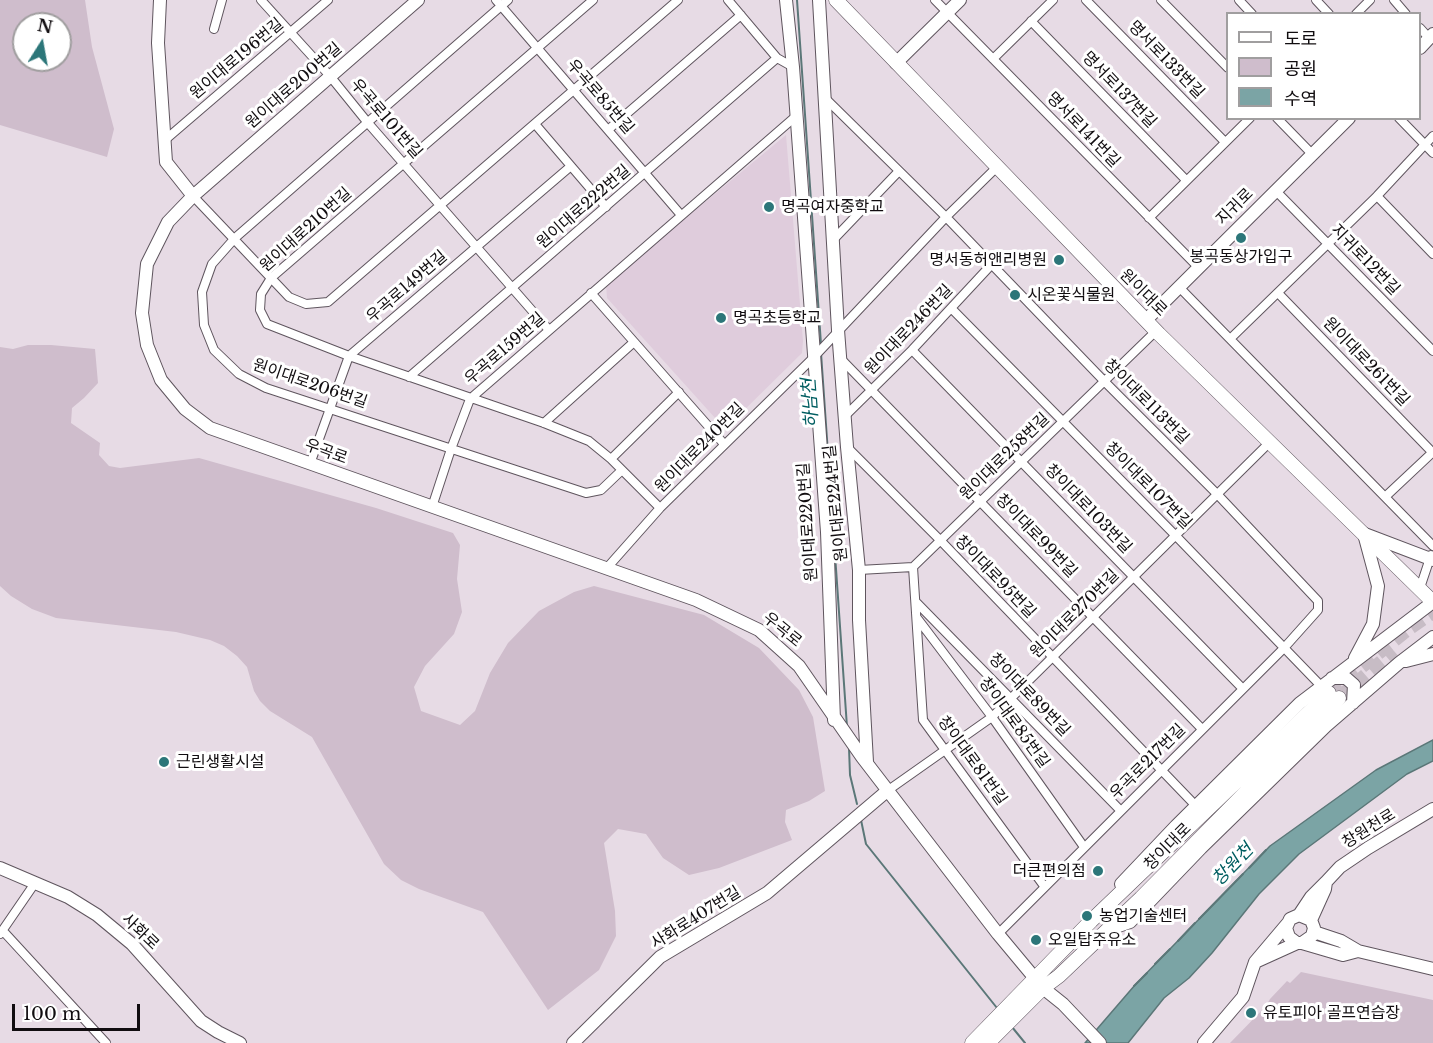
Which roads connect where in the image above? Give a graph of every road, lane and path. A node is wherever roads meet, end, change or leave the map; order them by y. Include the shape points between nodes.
1 (160, 0) edge
2 (222, 0) edge
3 (261, 0) edge
4 (328, 0) edge
5 (418, 0) edge
6 (592, 0) edge
7 (678, 0) edge
8 (728, 0) edge
9 (786, 0) edge
10 (819, 0) edge
11 (836, 0) edge
12 (935, 0) edge
13 (960, 0) edge
14 (1053, 0) edge
15 (1086, 0) edge
16 (1161, 0) edge
17 (1239, 0) edge
18 (1316, 0) edge
19 (1370, 0) edge
20 (1394, 0) edge
21 (502, 2) edge
22 (1250, 12) edge
23 (1327, 12) edge
24 (1358, 12) edge
25 (1404, 12) edge
26 (947, 13) junction
27 (741, 15) junction
28 (1031, 21) junction
29 (214, 28) dead end
30 (291, 33) junction
31 (538, 48) junction
32 (777, 58) junction
33 (993, 59) junction
34 (896, 63) junction
35 (793, 67) junction
36 (1226, 67) edge
37 (330, 76) junction
38 (574, 90) junction
39 (824, 97) junction
40 (795, 117) junction
41 (1248, 120) edge
42 (1279, 120) edge
43 (1346, 120) edge
44 (1401, 120) edge
45 (368, 123) junction
46 (535, 124) junction
47 (609, 129) junction
48 (1433, 136) edge
49 (165, 140) junction
50 (1225, 142) junction
51 (1425, 144) junction
52 (1433, 153) edge
53 (1312, 154) junction
54 (405, 163) junction
55 (571, 166) junction
56 (997, 167) junction
57 (899, 171) junction
58 (645, 173) junction
59 (1186, 180) junction
60 (1276, 191) junction
61 (193, 196) junction
62 (1377, 196) junction
63 (440, 204) junction
64 (606, 207) junction
65 (681, 215) junction
66 (946, 217) junction
67 (1149, 218) junction
68 (235, 238) junction
69 (833, 240) junction
70 (1329, 243) junction
71 (476, 247) junction
72 (1433, 254) edge
73 (992, 264) junction
74 (1198, 267) junction
75 (271, 278) junction
76 (1179, 287) junction
77 (513, 289) junction
78 (591, 293) junction
79 (1278, 293) junction
80 (951, 308) junction
81 (1146, 320) junction
82 (549, 330) junction
83 (1157, 330) junction
84 (836, 332) junction
85 (1230, 339) junction
86 (634, 342) junction
87 (912, 350) junction
88 (1433, 351) edge
89 (815, 355) junction
90 (349, 356) junction
91 (840, 358) junction
92 (410, 377) junction
93 (1105, 382) junction
94 (872, 390) junction
95 (679, 392) junction
96 (470, 399) junction
97 (331, 408) junction
98 (845, 416) junction
99 (1063, 422) junction
100 (544, 423) junction
101 (1270, 442) junction
102 (724, 444) junction
103 (847, 447) junction
104 (451, 449) junction
105 (1433, 452) edge
106 (611, 459) junction
107 (1021, 460) junction
108 (310, 464) junction
109 (622, 470) junction
110 (1218, 495) junction
111 (1385, 497) junction
112 (981, 501) junction
113 (432, 507) junction
114 (660, 508) junction
115 (1364, 534) junction
116 (1176, 536) junction
117 (941, 541) junction
118 (1432, 553) edge
119 (914, 567) junction
120 (606, 569) junction
121 (859, 570) junction
122 (1133, 578) junction
123 (1420, 588) junction
124 (915, 602) junction
125 (1433, 602) edge
126 (1318, 610) joint
127 (1092, 616) junction
128 (917, 618) junction
129 (1433, 637) edge
130 (1284, 648) junction
131 (1433, 654) edge
132 (1052, 658) junction
133 (1353, 663) junction
134 (1399, 663) junction
135 (1332, 678) junction
136 (1243, 689) junction
137 (1330, 692) junction
138 (1011, 698) junction
139 (1353, 703) junction
140 (992, 717) junction
141 (836, 722) junction
142 (1202, 729) junction
143 (945, 750) junction
144 (864, 760) junction
145 (1161, 770) junction
146 (888, 791) junction
147 (1196, 806) junction
148 (1433, 809) edge
149 (1120, 811) junction
150 (1084, 847) junction
151 (0, 868) edge
152 (35, 883) junction
153 (1044, 886) junction
154 (1091, 921) junction
155 (1308, 922) junction
156 (1288, 923) junction
157 (1106, 930) junction
158 (2, 933) edge
159 (998, 934) junction
160 (1299, 943) junction
161 (1358, 951) junction
162 (1255, 962) junction
163 (1433, 969) edge
164 (1040, 983) junction
165 (998, 1025) junction
166 (106, 1043) edge
167 (240, 1043) edge
168 (573, 1043) edge
169 (972, 1043) edge
170 (988, 1043) edge
171 (1100, 1043) edge
172 (1204, 1043) edge

1 - 49 street via 158,43
2 - 29 street
3 - 30 street, 우곡로101번길
4 - 30 street, 원이대로196번길
5 - 37 street, 원이대로200번길
6 - 31 street, 원이대로210번길
7 - 38 street
8 - 27 street
9 - 35 street, 원이대로220번길
10 - 39 street, 원이대로224번길
11 - 34 main road, 원이대로
12 - 26 street, 명서로141번길
13 - 26 street
14 - 28 street
15 - 50 street, 명서로133번길
16 - 36 street
17 - 22 street
18 - 23 street
19 - 24 street
20 - 25 street
21 - 31 street, 우곡로85번길
21 - 45 street, 원이대로206번길
26 - 33 street, 명서로141번길
26 - 34 street
27 - 32 street
27 - 47 street
28 - 33 street
28 - 59 street, 명서로137번길
30 - 37 street, 우곡로101번길
30 - 49 street, 원이대로196번길
31 - 38 street, 우곡로85번길
31 - 54 street, 원이대로210번길
32 - 35 street
32 - 58 street, 원이대로222번길
33 - 67 street, 명서로141번길
34 - 56 main road, 원이대로
35 - 40 street, 원이대로220번길
37 - 45 street, 우곡로101번길
37 - 61 street, 원이대로200번길
38 - 46 street
38 - 47 street, 우곡로85번길
39 - 57 street
39 - 69 street, 원이대로224번길
40 - 65 street, 우곡로159번길
40 - 89 street, 원이대로220번길
41 - 50 street
42 - 53 street
43 - 53 street, 지귀로
44 - 51 street
45 - 54 street, 우곡로101번길
45 - 68 street, 원이대로206번길
46 - 55 street
46 - 63 street
46 - 64 street
47 - 58 street, 우곡로85번길
48 - 51 street
49 - 61 street via 166,162
50 - 59 street
51 - 52 street
51 - 62 street
53 - 60 street, 지귀로
54 - 63 street, 우곡로101번길
54 - 75 street, 원이대로210번길
55 - 64 street
55 - 71 street, 우곡로149번길
56 - 66 street
56 - 81 main road, 원이대로
57 - 66 street
57 - 69 street
58 - 64 street, 원이대로222번길
58 - 65 street, 우곡로85번길
59 - 67 street
60 - 70 street, 지귀로12번길
60 - 74 street, 지귀로
61 - 68 street
61 - 108 street, 우곡로 via 168,222 147,264 142,314 147,345 161,380 185,409 210,428
62 - 70 street
62 - 72 street
63 - 71 street, 우곡로101번길
63 - 75 street via 328,302 306,304 289,297
64 - 77 street, 원이대로222번길
65 - 78 street, 우곡로159번길
66 - 73 street, 창이대로113번길
66 - 84 street
67 - 74 street, 명서로141번길
68 - 75 street
68 - 97 street, 원이대로206번길 via 212,264 202,292 204,325 214,350 239,374 266,388
69 - 84 street, 원이대로224번길
70 - 79 street
70 - 88 street, 지귀로12번길
71 - 77 street, 우곡로101번길
71 - 90 street, 우곡로149번길
73 - 80 street, 원이대로246번길
73 - 93 street, 창이대로113번길
74 - 76 street, 지귀로
75 - 90 street, 원이대로210번길 via 261,294 260,310 267,324
76 - 81 street, 지귀로
76 - 85 street
77 - 82 street, 우곡로101번길
77 - 92 street, 원이대로222번길
78 - 82 street, 우곡로159번길
78 - 86 street
79 - 85 street
79 - 105 street, 원이대로261번길
80 - 87 street, 원이대로246번길
80 - 99 street, 창이대로107번길
81 - 83 main road, 원이대로
82 - 96 street, 우곡로159번길
83 - 93 street, 원이대로258번길
83 - 101 main road, 원이대로
84 - 89 street, 원이대로240번길
84 - 91 street, 원이대로224번길
85 - 111 street
86 - 95 street
86 - 100 street
87 - 94 street, 원이대로246번길
87 - 107 street, 창이대로103번길
89 - 102 street, 원이대로240번길
89 - 141 street, 원이대로220번길
90 - 92 street, 원이대로210번길
90 - 97 street
91 - 94 street, 창이대로99번길
91 - 98 street, 원이대로224번길
92 - 96 street, 원이대로210번길
93 - 99 street, 원이대로258번길
93 - 110 street, 창이대로113번길
94 - 98 street, 원이대로246번길
94 - 112 street, 창이대로99번길
95 - 102 street
95 - 106 street
96 - 100 street, 원이대로210번길
96 - 104 street, 우곡로159번길
97 - 104 street, 원이대로206번길
97 - 108 street
98 - 103 street, 원이대로224번길
99 - 107 street, 원이대로258번길
99 - 116 street, 창이대로107번길
100 - 106 street, 원이대로210번길 via 589,441
101 - 110 street, 원이대로270번길
101 - 115 main road, 원이대로
102 - 114 street, 원이대로240번길
103 - 117 street, 창이대로95번길
103 - 121 street, 원이대로224번길
104 - 109 street, 원이대로206번길 via 586,493 601,490
104 - 113 street, 우곡로159번길
105 - 111 street
106 - 109 street, 원이대로210번길
107 - 112 street, 원이대로258번길
107 - 122 street, 창이대로103번길
108 - 113 street, 우곡로
109 - 114 street, 원이대로210번길
110 - 116 street, 원이대로270번길
110 - 126 street, 창이대로113번길 via 1318,601
111 - 118 street
112 - 117 street, 원이대로258번길
112 - 127 street, 창이대로99번길
113 - 120 street, 우곡로
114 - 120 street, 원이대로240번길
115 - 118 street
115 - 123 main road, 원이대로
115 - 133 street via 1378,586 1373,624
116 - 122 street, 원이대로270번길
116 - 130 street, 창이대로107번길
117 - 119 street, 원이대로258번길
117 - 132 street, 창이대로95번길
118 - 123 street
119 - 121 street
119 - 124 street, 창이대로81번길
120 - 141 street, 우곡로 via 696,600 759,630 799,666
121 - 144 street, 원이대로224번길
122 - 127 street, 원이대로270번길
122 - 136 street, 창이대로103번길
123 - 125 main road, 원이대로
124 - 128 street, 창이대로81번길
124 - 138 street, 창이대로89번길
125 - 133 street
126 - 130 street, 우곡로217번길
127 - 132 street, 원이대로270번길
127 - 142 street, 창이대로99번길
128 - 140 street, 창이대로85번길
128 - 143 street, 창이대로81번길 via 923,720
129 - 134 street
130 - 136 street, 우곡로217번길
130 - 137 street, 창이대로107번길
131 - 134 street
132 - 138 street, 원이대로270번길
132 - 145 street, 창이대로95번길
133 - 135 street
134 - 139 street
135 - 137 street
135 - 139 street via 1346,678 1354,685
136 - 142 street, 우곡로217번길
137 - 147 street via 1300,703
137 - 154 main road, 창이대로
137 - 157 main road, 창이대로
138 - 140 street, 원이대로270번길
138 - 149 street, 창이대로89번길
139 - 157 street via 1209,840 1130,922
140 - 143 street, 원이대로270번길
140 - 150 street, 창이대로85번길
141 - 144 street, 우곡로
142 - 145 street, 우곡로217번길
143 - 146 street, 원이대로270번길
143 - 153 street, 창이대로81번길
144 - 146 street
145 - 147 street, 창이대로95번길
145 - 149 street, 우곡로217번길
146 - 159 street
146 - 168 street, 사화로407번길 via 767,893 660,957
147 - 154 street via 1103,903
148 - 155 street, 창원천로 via 1340,867 1326,882
149 - 150 street, 우곡로217번길
150 - 153 street, 우곡로217번길
151 - 152 street, 사화로
152 - 158 street
152 - 167 street, 사화로 via 68,897 118,931 201,1021
153 - 159 street, 우곡로217번길
154 - 164 main road, 창이대로
155 - 156 street
155 - 160 street via 1310,939
155 - 161 street
156 - 160 street via 1287,933
156 - 162 street
157 - 164 main road, 창이대로 via 1059,976
158 - 166 street
159 - 164 street
160 - 161 street via 1343,955
160 - 162 street
161 - 163 street
162 - 172 street via 1243,997
164 - 165 main road, 창이대로
164 - 171 street
165 - 169 main road
165 - 170 main road

